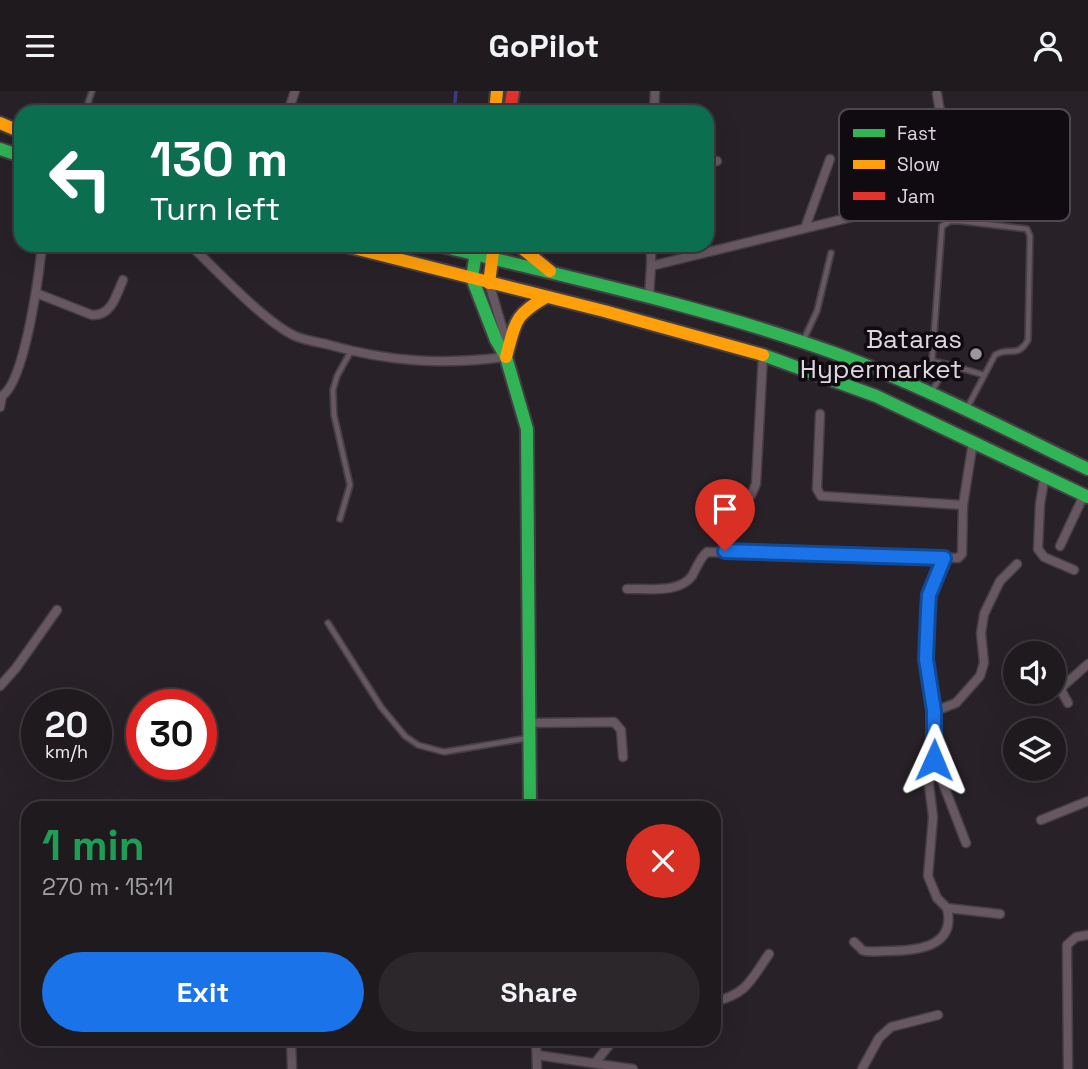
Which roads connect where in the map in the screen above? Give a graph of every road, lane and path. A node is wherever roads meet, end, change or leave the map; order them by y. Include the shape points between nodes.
1 (937, 94) dead end
2 (940, 109) edge
3 (830, 159) dead end
4 (839, 220) edge
5 (805, 228) junction
6 (714, 250) edge
7 (41, 252) edge
8 (198, 252) edge
9 (372, 252) edge
10 (476, 252) edge
11 (493, 252) edge
12 (527, 252) edge
13 (651, 252) edge
14 (708, 252) edge
15 (831, 253) dead end
16 (651, 266) junction
17 (557, 276) junction
18 (472, 278) junction
19 (122, 280) dead end
20 (489, 283) junction
21 (36, 293) junction
22 (649, 296) junction
23 (546, 297) junction
24 (802, 342) junction
25 (351, 351) junction
26 (762, 355) junction
27 (506, 357) junction
28 (950, 365) junction
29 (984, 375) junction
30 (930, 395) junction
31 (1, 396) edge
32 (0, 407) edge
33 (965, 410) junction
34 (820, 414) dead end
35 (973, 442) junction
36 (1088, 469) edge
37 (1045, 475) junction
38 (731, 496) dead end
39 (1086, 496) edge
40 (963, 505) junction
41 (340, 519) dead end
42 (1060, 546) dead end
43 (944, 558) junction
44 (1017, 564) dead end
45 (1074, 570) dead end
46 (627, 589) dead end
47 (57, 610) dead end
48 (328, 623) dead end
49 (1088, 663) edge
50 (0, 686) edge
51 (1068, 703) dead end
52 (934, 711) junction
53 (529, 723) junction
54 (529, 738) junction
55 (623, 757) dead end
56 (934, 760) junction
57 (530, 801) edge
58 (1088, 801) edge
59 (1041, 820) dead end
60 (966, 843) dead end
61 (947, 908) junction
62 (1000, 914) dead end
63 (1088, 935) edge
64 (854, 942) dead end
65 (769, 954) dead end
66 (721, 1000) edge
67 (938, 1015) dead end
68 (291, 1046) edge
69 (536, 1046) edge
70 (608, 1046) edge
71 (537, 1055) junction
72 (595, 1063) junction
73 (292, 1069) edge
74 (537, 1069) edge
75 (633, 1069) edge
76 (862, 1069) edge
77 (1068, 1069) edge

1 - 2 street
3 - 5 street
4 - 5 street
5 - 6 street
7 - 21 street
8 - 25 street via 278,325 296,336
9 - 18 main road
10 - 18 main road
11 - 17 main road
11 - 20 main road
12 - 17 main road
13 - 16 street
14 - 16 street
15 - 24 lane via 817,311
16 - 22 street
17 - 22 main road
18 - 20 main road
18 - 27 main road
19 - 21 street via 111,306 99,315
20 - 23 main road
20 - 27 street via 505,337
21 - 31 street via 14,380 10,391
22 - 24 main road
23 - 26 main road
23 - 27 main road via 525,309 517,320
24 - 30 main road
25 - 27 street via 389,359
25 - 41 lane via 333,390 350,485
26 - 35 main road via 876,396
26 - 38 street via 756,484 751,495
27 - 53 main road via 527,429
28 - 29 lane
28 - 29 lane via 932,361 942,226 950,221 1027,229 1028,340 1017,352 995,355
28 - 30 lane
29 - 33 lane
30 - 33 main road
31 - 32 street
33 - 36 main road
34 - 40 street via 817,489 821,496
35 - 37 main road
35 - 40 street
37 - 39 main road
37 - 45 street via 1038,549 1044,557
39 - 42 street
40 - 43 street via 962,554
43 - 46 street via 708,552 683,584
43 - 52 street via 928,610 926,659
44 - 52 street via 1000,581 984,614 980,676 956,703
47 - 50 street
48 - 54 lane via 381,708 418,745 444,752
49 - 51 street via 1062,687
52 - 56 street
53 - 54 main road
53 - 55 street via 614,722 621,730
54 - 57 main road
56 - 60 street
56 - 61 street via 929,785 933,817 928,876
58 - 59 street
61 - 62 street
61 - 64 street via 946,930 939,940 923,948 866,951
63 - 77 street via 1067,945
65 - 66 street via 747,987
67 - 76 street via 891,1027 879,1038
68 - 73 street
69 - 71 street
70 - 72 street
71 - 72 street
71 - 74 street
72 - 75 street

